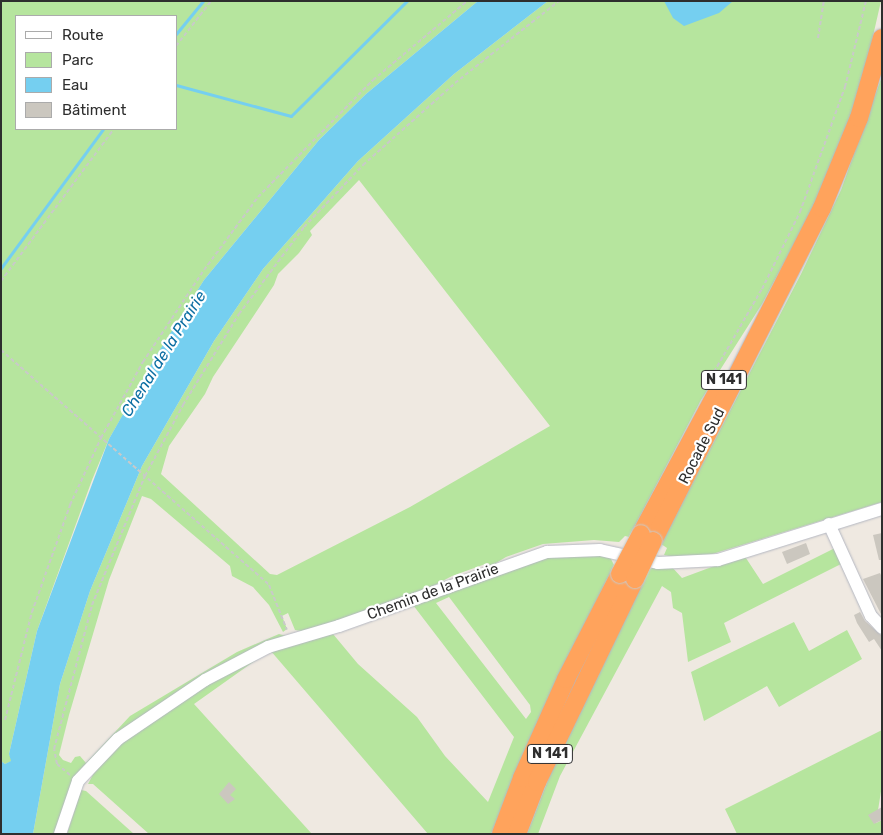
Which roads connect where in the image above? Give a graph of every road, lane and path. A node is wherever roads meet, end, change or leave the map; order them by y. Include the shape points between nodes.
1 (211, 1) edge
2 (467, 1) edge
3 (559, 1) edge
4 (824, 1) edge
5 (866, 1) edge
6 (818, 38) dead end
7 (882, 38) edge
8 (178, 43) edge
9 (113, 130) edge
10 (1, 281) edge
11 (1, 350) edge
12 (713, 374) dead end
13 (101, 438) junction
14 (145, 476) junction
15 (882, 509) edge
16 (829, 524) junction
17 (628, 576) junction
18 (882, 628) edge
19 (292, 640) junction
20 (5, 720) dead end
21 (78, 781) junction
22 (60, 834) edge
23 (501, 834) edge
24 (517, 834) edge

1 - 8 path
2 - 13 path via 373,80 258,197 204,270 144,362
3 - 14 path via 455,83 363,165 304,227 239,314 182,405
4 - 6 path
5 - 12 path via 845,88 800,212 762,289
7 - 17 highway, Rocade Sud / N 141, bridge via 859,118 806,243
9 - 10 path
11 - 13 path
13 - 14 path
13 - 20 path via 70,505 32,612
14 - 19 path via 269,584
14 - 21 path via 92,605 54,749 57,764
15 - 16 street, Chemin de la Prairie
16 - 18 street via 867,608
16 - 19 street, Chemin de la Prairie via 718,560 658,563 600,550 547,552
17 - 23 highway, N 141 via 562,688
17 - 24 highway, N 141
19 - 21 street, Chemin de la Prairie via 251,654 154,712 118,739
21 - 22 street, Chemin de la Prairie

